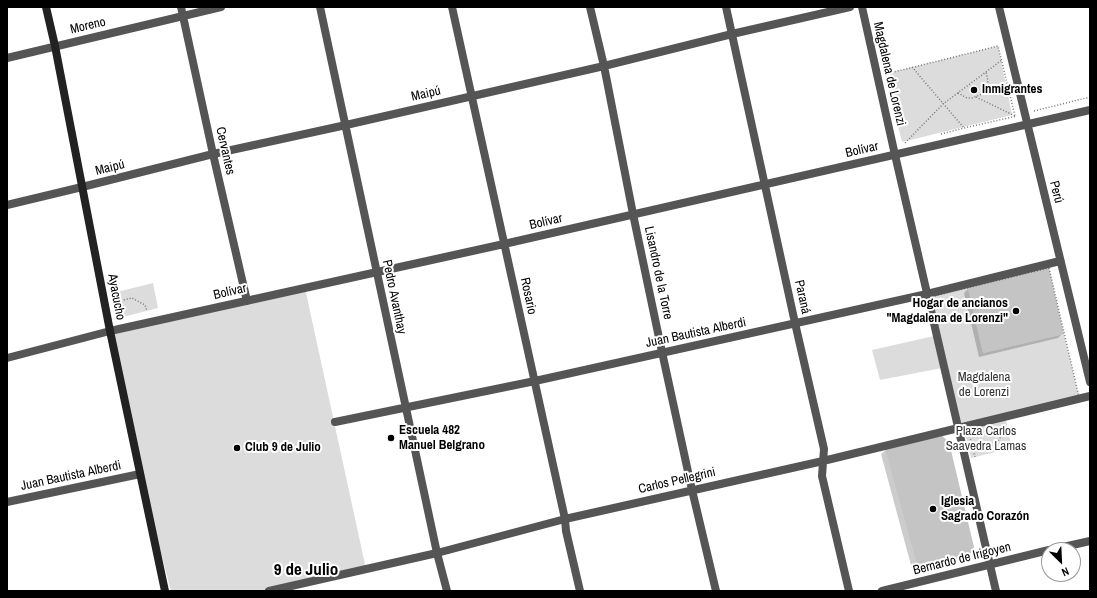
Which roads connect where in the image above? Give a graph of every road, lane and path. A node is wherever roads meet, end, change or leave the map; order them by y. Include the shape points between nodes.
1 (46, 7) edge
2 (181, 7) edge
3 (221, 7) edge
4 (320, 7) edge
5 (452, 7) edge
6 (590, 7) edge
7 (726, 7) edge
8 (850, 7) edge
9 (862, 7) edge
10 (999, 7) edge
11 (183, 16) junction
12 (732, 34) junction
13 (55, 46) junction
14 (7, 58) edge
15 (1002, 60) junction
16 (604, 66) junction
17 (912, 67) junction
18 (986, 72) junction
19 (885, 74) dead end
20 (958, 93) junction
21 (472, 96) junction
22 (976, 97) junction
23 (1090, 97) edge
24 (943, 104) junction
25 (1090, 110) edge
26 (1024, 114) junction
27 (1015, 116) junction
28 (1027, 124) junction
29 (346, 125) junction
30 (964, 128) junction
31 (936, 136) dead end
32 (908, 144) dead end
33 (213, 154) junction
34 (895, 155) junction
35 (765, 184) junction
36 (82, 187) junction
37 (7, 205) edge
38 (633, 214) junction
39 (504, 244) junction
40 (1060, 261) junction
41 (376, 273) junction
42 (928, 294) junction
43 (247, 301) junction
44 (115, 302) dead end
45 (147, 311) dead end
46 (795, 323) junction
47 (110, 331) junction
48 (662, 352) junction
49 (7, 358) edge
50 (535, 381) junction
51 (1090, 382) edge
52 (1090, 396) edge
53 (1079, 397) joint
54 (406, 408) junction
55 (335, 422) dead end
56 (1003, 423) dead end
57 (958, 428) junction
58 (969, 431) dead end
59 (974, 450) junction
60 (970, 451) dead end
61 (975, 457) dead end
62 (823, 461) junction
63 (140, 474) junction
64 (692, 490) junction
65 (7, 502) edge
66 (565, 518) junction
67 (1041, 552) edge
68 (437, 553) junction
69 (990, 564) junction
70 (313, 582) junction
71 (165, 591) edge
72 (269, 591) edge
73 (315, 591) edge
74 (447, 591) edge
75 (580, 591) edge
76 (716, 591) edge
77 (850, 591) edge
78 (882, 591) edge
79 (996, 591) edge

1 - 13 street, Ayacucho
2 - 11 street, Cervantes
3 - 11 street, Moreno
4 - 29 street, Pedro Avanthay
5 - 21 street, Rosario
6 - 16 street, Lisandro de la Torre
7 - 12 street, Paraná
8 - 12 street, Maipú
9 - 34 street, Magdalena de Lorenzi
10 - 26 street, Perú
11 - 13 street, Moreno
11 - 33 street, Cervantes
12 - 16 street, Maipú
12 - 35 street, Paraná
13 - 14 street, Moreno
13 - 36 street, Ayacucho
15 - 17 path via 998,46
15 - 18 path
15 - 27 path
16 - 21 street, Maipú
16 - 38 street, Lisandro de la Torre
17 - 19 path
17 - 24 path
18 - 20 path
18 - 22 path via 987,86
20 - 22 path via 967,98
20 - 24 path
21 - 29 street, Maipú
21 - 39 street, Rosario
22 - 27 path
23 - 26 path
24 - 30 path
24 - 32 path via 901,146
25 - 28 street, Bolívar
26 - 27 path
26 - 28 street, Perú
27 - 28 path
27 - 30 path
28 - 34 street, Bolívar
28 - 40 street, Perú
29 - 33 street, Maipú
29 - 41 street, Pedro Avanthay
30 - 31 path
33 - 36 street, Maipú
33 - 43 street, Cervantes
34 - 35 street, Bolívar
34 - 42 street, Magdalena de Lorenzi
35 - 38 street, Bolívar
35 - 46 street, Paraná
36 - 37 street, Maipú
36 - 47 street, Ayacucho
38 - 39 street, Bolívar
38 - 48 street, Lisandro de la Torre
39 - 41 street, Bolívar
39 - 50 street, Rosario
40 - 42 street, Juan Bautista Alberdi
40 - 51 street, Perú
41 - 43 street, Bolívar
41 - 54 street, Pedro Avanthay
42 - 46 street, Juan Bautista Alberdi
42 - 57 street, Magdalena de Lorenzi
43 - 47 street, Bolívar
44 - 45 path via 132,298 145,305
46 - 48 street, Juan Bautista Alberdi
46 - 62 street, Paraná via 824,449
47 - 49 street, Bolívar
47 - 63 street, Ayacucho
48 - 50 street, Juan Bautista Alberdi
48 - 64 street, Lisandro de la Torre
50 - 54 street, Juan Bautista Alberdi
50 - 66 street, Rosario
52 - 57 street, Carlos Pellegrini
53 - 53 path via 1049,268 930,297 960,424
54 - 55 street, Juan Bautista Alberdi
54 - 68 street, Pedro Avanthay
56 - 59 path via 1004,432 996,444
57 - 62 street, Carlos Pellegrini
57 - 69 street, Magdalena de Lorenzi
58 - 59 path
59 - 60 path
59 - 61 path
62 - 64 street, Carlos Pellegrini
62 - 77 street, Paraná via 822,476
63 - 65 street, Juan Bautista Alberdi
63 - 71 street, Ayacucho
64 - 66 street, Carlos Pellegrini
64 - 76 street, Lisandro de la Torre
66 - 68 street, Carlos Pellegrini
66 - 75 street, Rosario
67 - 69 street, Bernardo de Irigoyen
68 - 70 street, Carlos Pellegrini
68 - 74 street, Pedro Avanthay
69 - 78 street, Bernardo de Irigoyen
69 - 79 street, Magdalena de Lorenzi
70 - 72 street, Carlos Pellegrini
70 - 73 street

